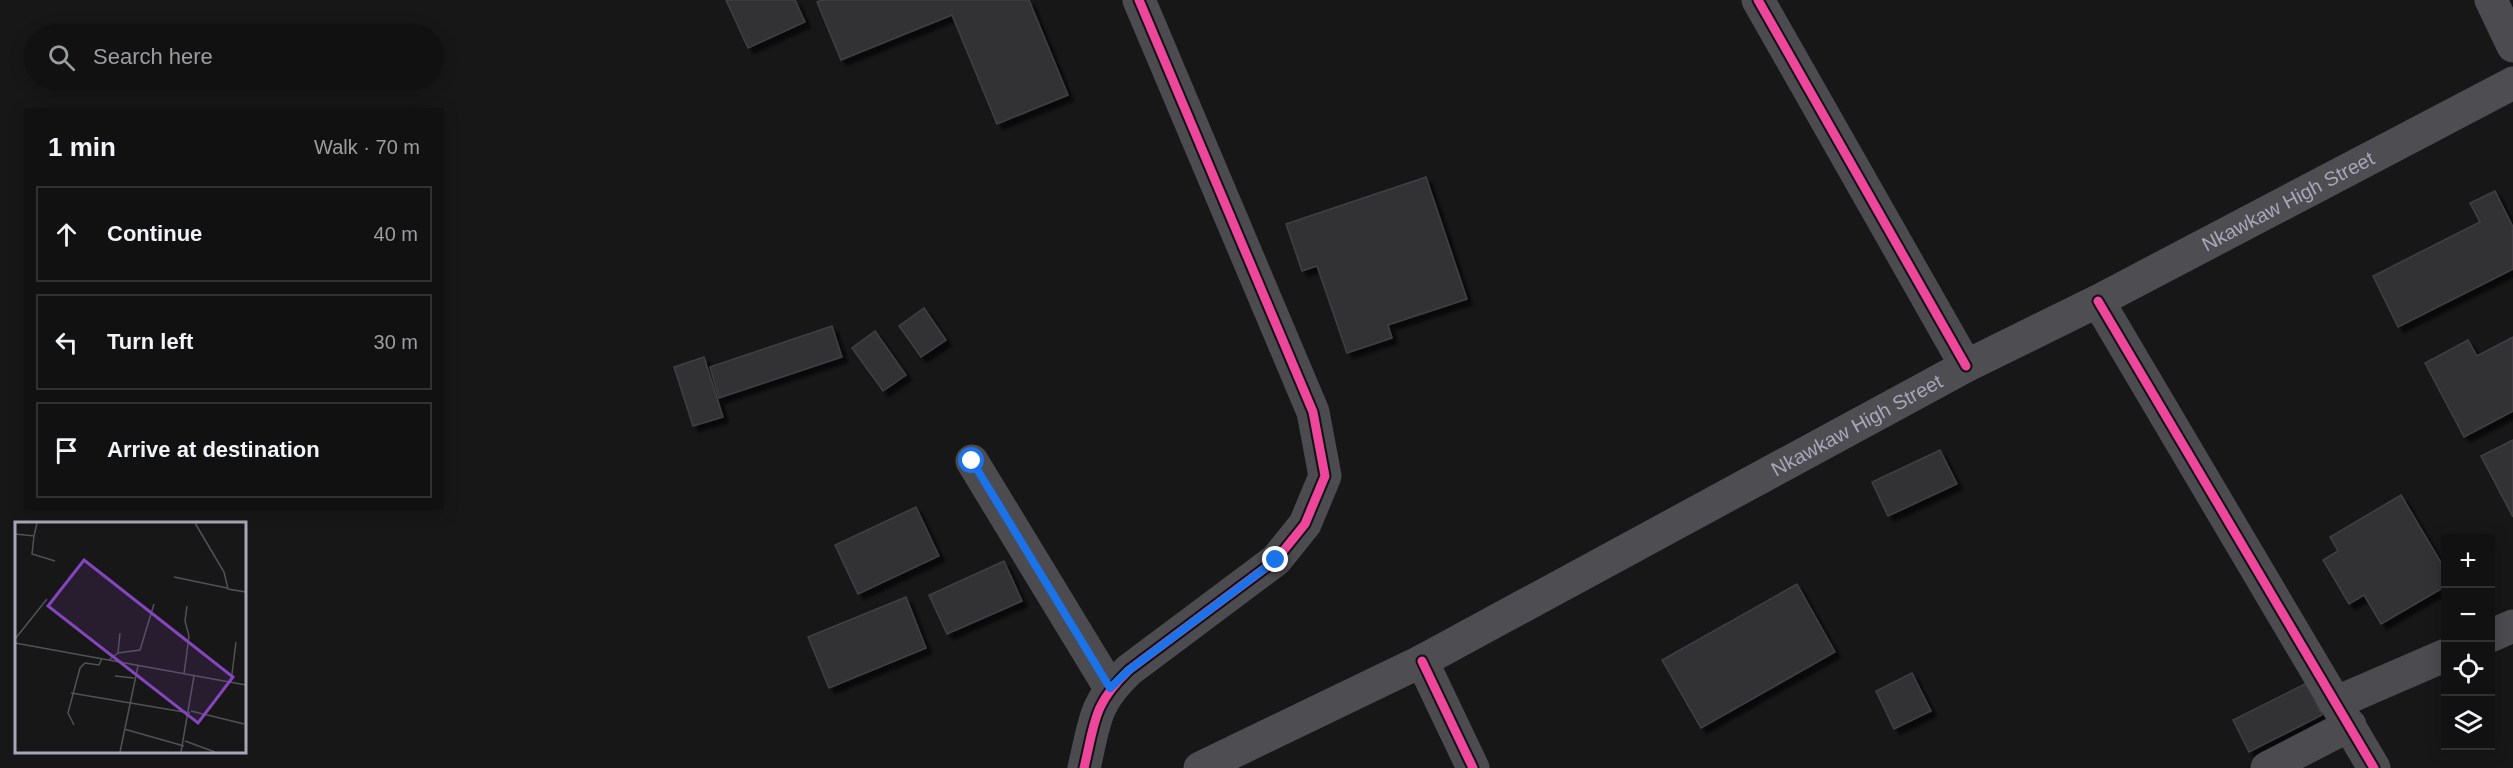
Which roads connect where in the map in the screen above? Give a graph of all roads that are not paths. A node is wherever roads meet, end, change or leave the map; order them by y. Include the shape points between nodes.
1 (1139, 0) edge
2 (1758, 0) edge
3 (2491, 0) edge
4 (2513, 46) edge
5 (2513, 83) edge
6 (2098, 301) junction
7 (1966, 366) junction
8 (972, 461) dead end
9 (2513, 626) edge
10 (2495, 634) edge
11 (2441, 657) edge
12 (1422, 661) junction
13 (1110, 688) junction
14 (2343, 714) junction
15 (1084, 768) edge
16 (1200, 768) edge
17 (1473, 768) edge
18 (2266, 768) edge
19 (2374, 768) edge

1 - 13 street via 1313,412 1325,476 1305,524 1276,560
2 - 7 street
3 - 4 street
5 - 6 main road, Nkawkaw High Street
6 - 7 main road, Nkawkaw High Street
6 - 14 street
7 - 12 main road, Nkawkaw High Street
8 - 13 street
9 - 10 street
11 - 14 street
12 - 16 main road, Nkawkaw High Street
12 - 17 street
13 - 15 street via 1099,705
14 - 18 street
14 - 19 street

